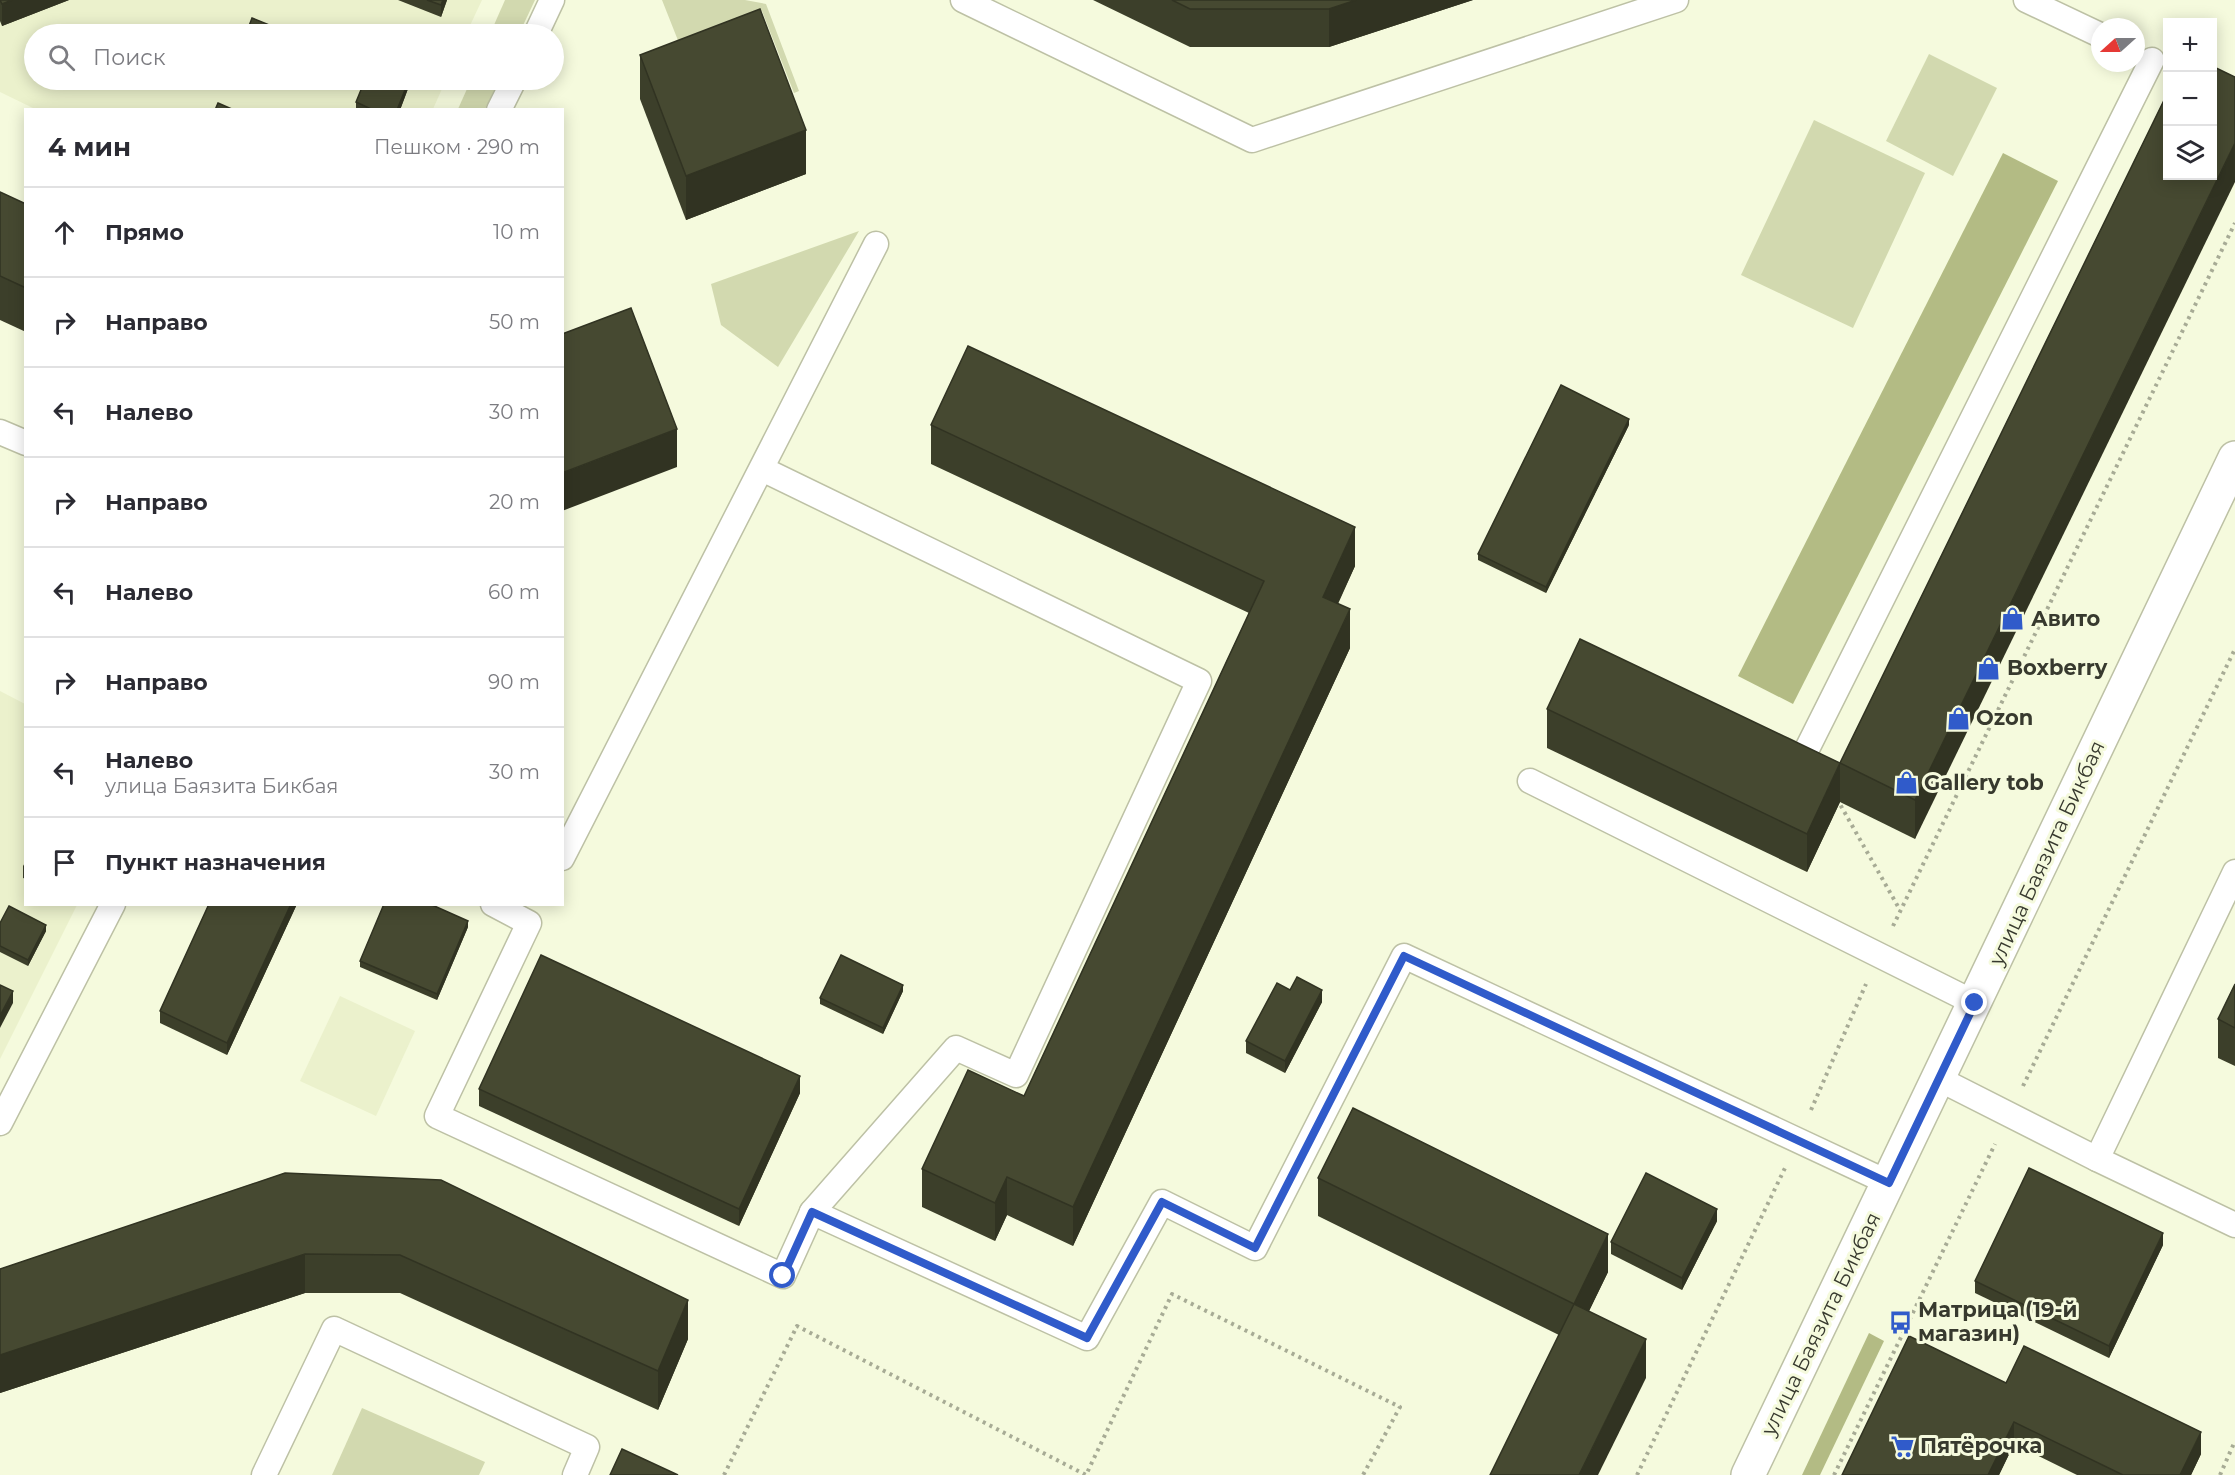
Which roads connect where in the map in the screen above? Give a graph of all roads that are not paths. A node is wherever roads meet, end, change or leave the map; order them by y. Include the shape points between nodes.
1 (552, 0) edge
2 (963, 0) edge
3 (1676, 0) edge
4 (2026, 0) edge
5 (541, 24) edge
6 (2091, 31) edge
7 (2152, 60) edge
8 (508, 90) edge
9 (500, 108) edge
10 (876, 244) dead end
11 (0, 432) edge
12 (24, 442) edge
13 (2235, 458) edge
14 (762, 470) junction
15 (1759, 739) edge
16 (1530, 781) dead end
17 (564, 854) edge
18 (2235, 872) edge
19 (112, 906) edge
20 (501, 906) edge
21 (534, 914) edge
22 (1975, 1003) junction
23 (1939, 1079) junction
24 (0, 1123) edge
25 (2097, 1159) junction
26 (1889, 1183) junction
27 (812, 1212) junction
28 (2235, 1225) edge
29 (264, 1475) edge
30 (574, 1475) edge
31 (1748, 1475) edge

1 - 5 lane
2 - 3 lane via 1252,140
4 - 6 lane
7 - 15 lane via 1802,759
8 - 9 lane
10 - 14 lane
11 - 12 lane
13 - 22 main road, улица Баязита Бикбая
14 - 17 lane
14 - 27 lane via 1200,681 1016,1075 956,1048
16 - 22 lane
18 - 25 lane
19 - 24 lane
20 - 21 lane
21 - 27 lane via 437,1116 783,1276
22 - 23 main road, улица Баязита Бикбая
23 - 25 lane
23 - 26 main road, улица Баязита Бикбая
25 - 28 lane
26 - 27 lane via 1404,956 1255,1248 1162,1202 1087,1338
26 - 31 main road, улица Баязита Бикбая
29 - 30 lane via 334,1329 587,1447

